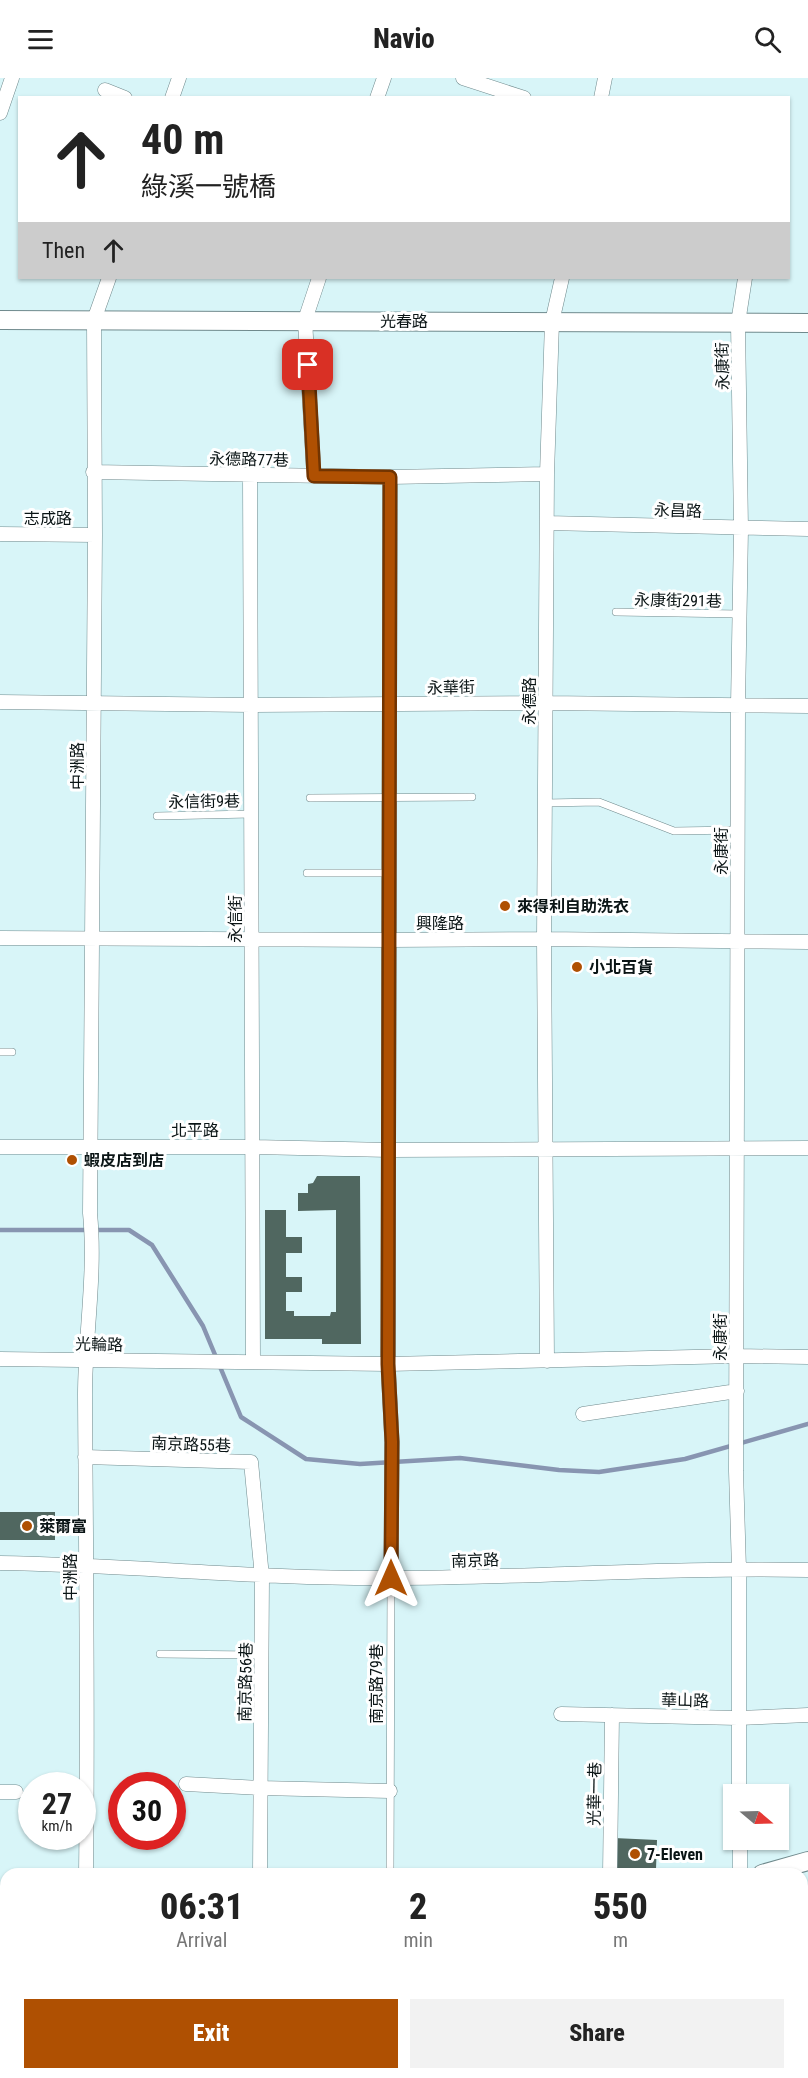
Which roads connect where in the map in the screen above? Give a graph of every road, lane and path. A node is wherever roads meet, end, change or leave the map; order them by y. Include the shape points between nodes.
1 (12, 78) edge
2 (178, 78) edge
3 (384, 78) edge
4 (463, 78) edge
5 (605, 78) edge
6 (105, 90) dead end
7 (120, 96) edge
8 (173, 96) edge
9 (378, 96) edge
10 (518, 96) edge
11 (601, 96) edge
12 (0, 113) edge
13 (109, 279) edge
14 (319, 279) edge
15 (562, 279) edge
16 (746, 279) edge
17 (0, 320) edge
18 (94, 320) junction
19 (305, 320) junction
20 (552, 322) junction
21 (738, 323) junction
22 (808, 323) edge
23 (93, 472) junction
24 (547, 474) junction
25 (250, 475) junction
26 (314, 476) junction
27 (390, 477) junction
28 (547, 523) junction
29 (741, 529) junction
30 (808, 529) edge
31 (0, 534) edge
32 (95, 535) junction
33 (616, 612) dead end
34 (739, 614) junction
35 (0, 702) edge
36 (546, 703) junction
37 (389, 704) junction
38 (94, 705) junction
39 (251, 705) junction
40 (738, 705) junction
41 (808, 706) edge
42 (389, 797) junction
43 (472, 797) dead end
44 (310, 798) dead end
45 (545, 803) junction
46 (251, 814) junction
47 (157, 816) dead end
48 (738, 830) junction
49 (307, 873) dead end
50 (389, 873) junction
51 (0, 938) edge
52 (92, 938) junction
53 (251, 939) junction
54 (544, 939) junction
55 (389, 940) junction
56 (737, 942) junction
57 (808, 942) edge
58 (0, 1052) edge
59 (12, 1052) dead end
60 (90, 1146) junction
61 (0, 1147) edge
62 (252, 1147) junction
63 (737, 1148) junction
64 (808, 1148) edge
65 (389, 1149) junction
66 (546, 1149) junction
67 (737, 1356) junction
68 (808, 1357) edge
69 (0, 1359) edge
70 (85, 1360) junction
71 (547, 1361) junction
72 (248, 1362) junction
73 (388, 1364) junction
74 (736, 1391) junction
75 (583, 1413) dead end
76 (85, 1457) junction
77 (0, 1563) edge
78 (87, 1565) junction
79 (739, 1569) junction
80 (808, 1570) edge
81 (262, 1577) junction
82 (391, 1578) junction
83 (160, 1654) dead end
84 (261, 1655) junction
85 (561, 1714) dead end
86 (808, 1714) edge
87 (612, 1715) junction
88 (738, 1718) junction
89 (186, 1784) dead end
90 (739, 1784) edge
91 (260, 1788) junction
92 (16, 1791) dead end
93 (390, 1791) junction
94 (0, 1792) edge
95 (740, 1850) edge
96 (808, 1861) edge
97 (86, 1868) edge
98 (260, 1868) edge
99 (390, 1868) edge
100 (610, 1868) edge
101 (741, 1868) edge
102 (783, 1868) edge

1 - 12 street
2 - 8 street
3 - 9 street
4 - 10 street
5 - 11 street
6 - 7 street
13 - 18 street, 中洲路
14 - 19 street
15 - 20 street, 永德路
16 - 21 street, 永康街
17 - 18 main road, 光春路
18 - 19 main road, 光春路
18 - 23 street, 中洲路
19 - 20 main road, 光春路
19 - 26 street
20 - 21 main road, 光春路
20 - 24 street, 永德路
21 - 22 main road, 光春路
21 - 29 street, 永康街
23 - 25 street, 永德路77巷
23 - 32 street, 中洲路
24 - 27 street, 永德路77巷
24 - 28 street, 永德路
25 - 26 street, 永德路77巷
25 - 39 street, 永信街
26 - 27 street, 永德路77巷
27 - 37 street
28 - 29 street, 永昌路
28 - 36 street, 永德路
29 - 30 street, 永昌路
29 - 34 street, 永康街
31 - 32 street, 志成路
32 - 38 street, 中洲路
33 - 34 lane, 永康街291巷
34 - 40 street, 永康街
35 - 38 street, 永華街
36 - 37 street, 永華街
36 - 40 street, 永華街
36 - 45 street, 永德路
37 - 39 street, 永華街
37 - 42 street
38 - 39 street, 永華街
38 - 52 street, 中洲路
39 - 46 street, 永信街
40 - 41 street, 永華街
40 - 48 street, 永康街
42 - 43 lane
42 - 44 lane
42 - 50 street
45 - 48 lane via 599,802 674,831
45 - 54 street, 永德路
46 - 47 lane, 永信街9巷
46 - 53 street, 永信街
48 - 56 street, 永康街
49 - 50 lane
50 - 55 street
51 - 52 street, 興隆路
52 - 53 street, 興隆路
52 - 60 street, 中洲路
53 - 55 street, 興隆路
53 - 62 street, 永信街
54 - 55 street, 興隆路
54 - 56 street, 興隆路
54 - 66 street, 永德路
55 - 65 street
56 - 57 street, 興隆路
56 - 63 street, 永康街
58 - 59 lane
60 - 61 street, 北平路
60 - 62 street, 北平路
60 - 70 street, 中洲路 via 93,1244
62 - 65 street, 北平路
62 - 72 street, 永信街
63 - 64 street, 北平路
63 - 66 street, 北平路
63 - 67 street, 永康街
65 - 66 street, 北平路
65 - 73 street
66 - 71 street, 永德路
67 - 68 street
67 - 71 street
67 - 74 street, 永康街
69 - 70 street, 光輪路
70 - 72 street, 光輪路
70 - 76 street, 中洲路
71 - 73 street
72 - 73 street
73 - 82 street
74 - 75 street
74 - 79 street, 永康街
76 - 78 street, 中洲路
76 - 81 street, 南京路55巷 via 251,1462
77 - 78 street, 南京路
78 - 81 street, 南京路
78 - 97 street, 中洲路
79 - 80 street, 南京路
79 - 82 street, 南京路
79 - 88 street
81 - 82 street, 南京路
81 - 84 street, 南京路56巷
82 - 93 lane, 南京路79巷
83 - 84 lane
84 - 91 street, 南京路56巷
85 - 87 street, 華山路
86 - 88 street, 華山路
87 - 88 street, 華山路
87 - 100 street, 光華一巷
88 - 90 street
89 - 91 street
91 - 93 street
91 - 98 street, 南京路56巷
92 - 94 street
93 - 99 lane, 南京路79巷
95 - 101 street
96 - 102 main road

